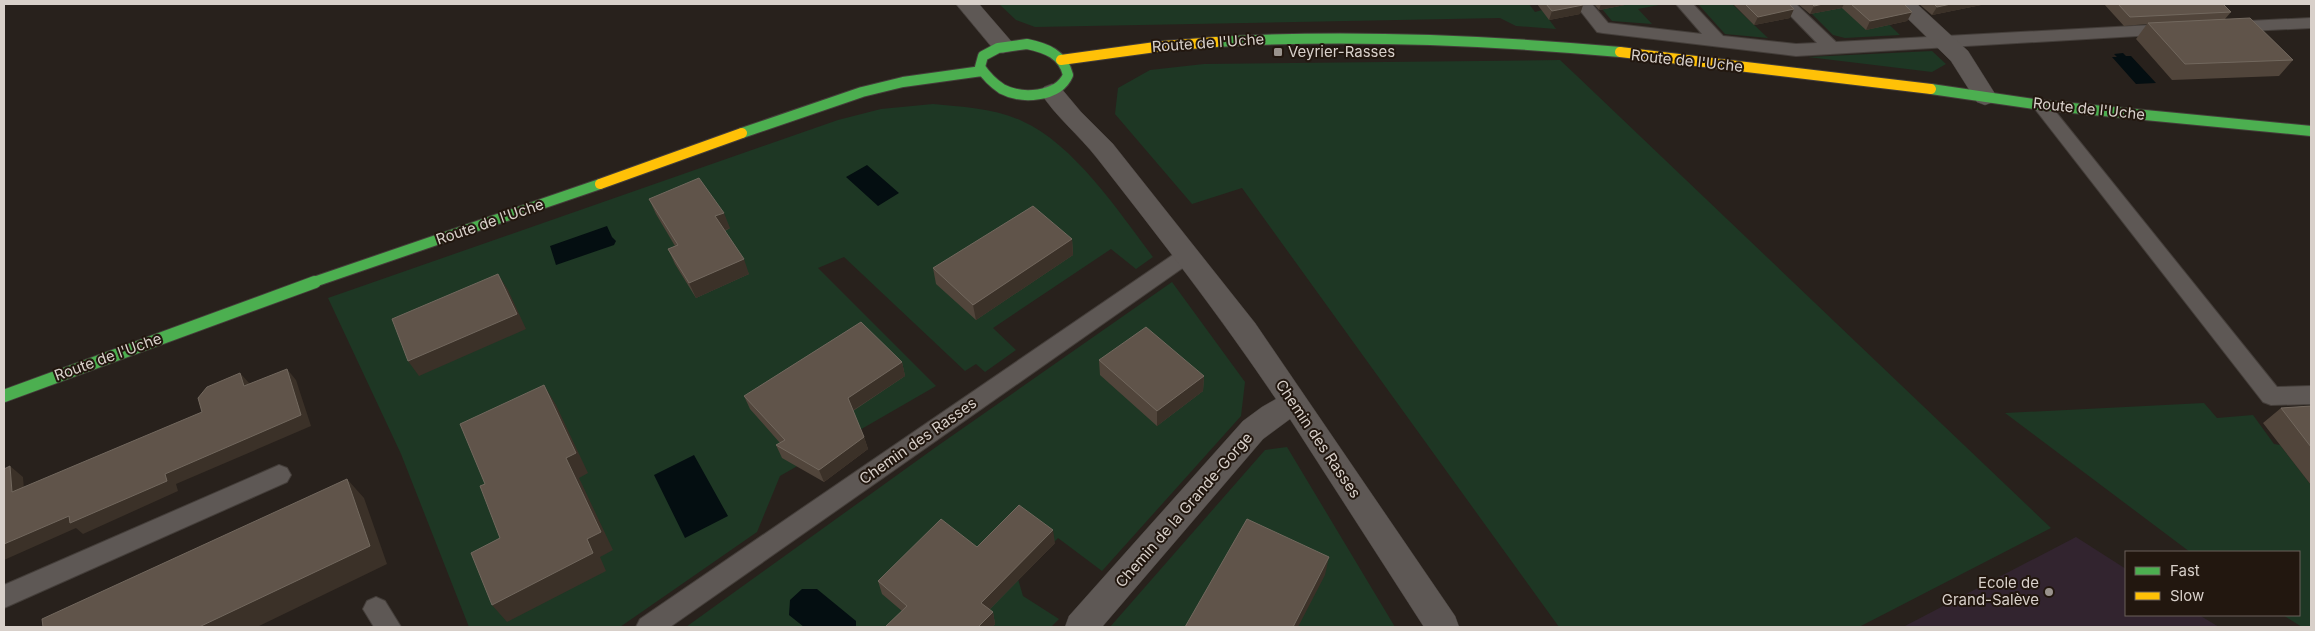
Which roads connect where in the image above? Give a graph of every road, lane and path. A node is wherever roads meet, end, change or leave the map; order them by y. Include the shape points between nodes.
1 (967, 4) edge
2 (1582, 4) edge
3 (1684, 4) edge
4 (1787, 4) edge
5 (1904, 4) edge
6 (2311, 23) edge
7 (2212, 27) edge
8 (2192, 28) edge
9 (1944, 40) junction
10 (1718, 41) junction
11 (1003, 46) junction
12 (1831, 47) junction
13 (1061, 60) junction
14 (982, 72) junction
15 (1052, 92) junction
16 (1985, 96) junction
17 (2041, 105) junction
18 (2311, 131) edge
19 (1187, 256) junction
20 (2311, 395) edge
21 (4, 396) edge
22 (1295, 403) junction
23 (279, 475) dead end
24 (4, 597) edge
25 (649, 627) edge
26 (1081, 627) edge
27 (1443, 627) edge

1 - 11 street
2 - 10 lane via 1603,28
3 - 10 lane
4 - 12 lane
5 - 9 street
6 - 7 lane
8 - 9 lane
9 - 12 lane
9 - 16 street via 1960,56
10 - 12 lane via 1796,50
11 - 13 street via 1028,44 1042,47
11 - 14 street via 993,48 981,58
13 - 15 street via 1067,68 1067,80
13 - 16 street, Route de l'Uche via 1146,47 1272,39 1414,38 1565,47
14 - 15 street via 990,83 1004,92 1029,96
14 - 21 street, Route de l'Uche via 903,82 807,109 287,291
15 - 19 street, Chemin des Rasses via 1104,150
16 - 17 street, Route de l'Uche
17 - 18 street, Route de l'Uche
17 - 20 lane via 2271,396
19 - 22 street, Chemin des Rasses
19 - 25 lane, Chemin des Rasses
22 - 26 street, Chemin de la Grande-Gorge via 1253,430
22 - 27 street, Chemin des Rasses
23 - 24 lane

